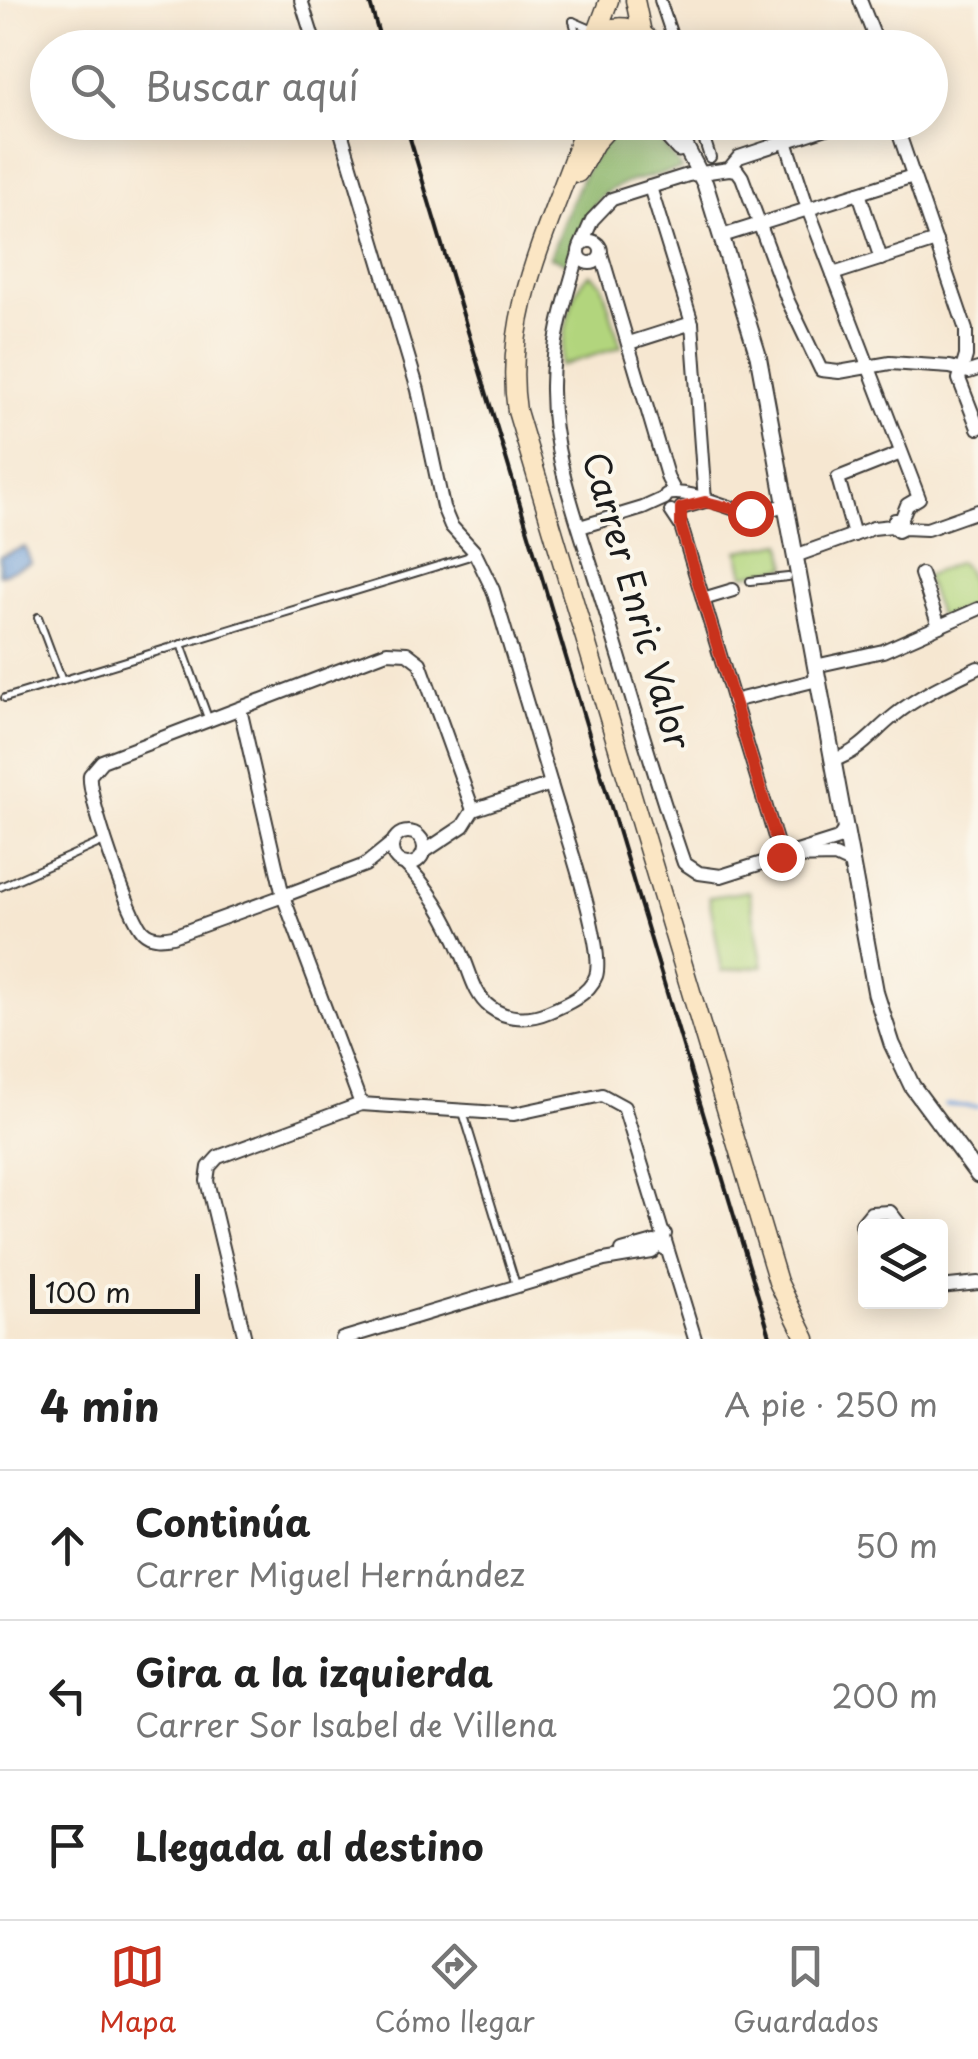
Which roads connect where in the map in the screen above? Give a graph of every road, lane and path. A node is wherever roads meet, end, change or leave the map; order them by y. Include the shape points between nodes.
1 (302, 0) edge
2 (609, 0) edge
3 (635, 0) edge
4 (660, 0) edge
5 (865, 2) edge
6 (311, 30) edge
7 (598, 30) edge
8 (603, 30) edge
9 (635, 30) edge
10 (641, 30) edge
11 (670, 30) edge
12 (874, 30) edge
13 (343, 140) edge
14 (577, 140) edge
15 (598, 140) edge
16 (671, 140) edge
17 (682, 140) edge
18 (705, 140) edge
19 (789, 140) edge
20 (900, 140) edge
21 (786, 141) junction
22 (710, 156) dead end
23 (728, 170) junction
24 (697, 171) junction
25 (913, 176) junction
26 (650, 186) junction
27 (859, 193) junction
28 (808, 209) junction
29 (601, 210) junction
30 (555, 212) junction
31 (760, 225) junction
32 (722, 236) junction
33 (936, 241) junction
34 (580, 249) junction
35 (597, 254) junction
36 (881, 259) junction
37 (832, 274) junction
38 (692, 324) junction
39 (966, 330) junction
40 (978, 341) edge
41 (628, 343) junction
42 (978, 355) edge
43 (866, 366) junction
44 (962, 366) junction
45 (978, 370) edge
46 (978, 428) edge
47 (901, 453) junction
48 (672, 499) junction
49 (705, 502) junction
50 (785, 505) junction
51 (978, 511) edge
52 (899, 524) junction
53 (580, 527) junction
54 (854, 535) junction
55 (474, 551) junction
56 (795, 556) junction
57 (921, 574) dead end
58 (793, 576) junction
59 (750, 581) dead end
60 (733, 590) dead end
61 (703, 599) junction
62 (978, 609) edge
63 (38, 617) dead end
64 (938, 626) junction
65 (181, 644) junction
66 (978, 668) edge
67 (816, 673) junction
68 (62, 681) junction
69 (5, 698) dead end
70 (734, 701) junction
71 (240, 709) junction
72 (209, 721) junction
73 (832, 761) junction
74 (551, 784) junction
75 (473, 810) junction
76 (844, 830) junction
77 (449, 833) junction
78 (419, 835) junction
79 (106, 840) junction
80 (392, 843) junction
81 (423, 854) junction
82 (781, 857) junction
83 (850, 863) junction
84 (403, 864) junction
85 (366, 865) junction
86 (0, 886) edge
87 (283, 896) junction
88 (431, 896) junction
89 (360, 1104) junction
90 (463, 1112) junction
91 (978, 1175) edge
92 (657, 1208) junction
93 (866, 1219) edge
94 (896, 1219) edge
95 (665, 1244) junction
96 (640, 1250) junction
97 (676, 1272) junction
98 (978, 1283) edge
99 (516, 1286) junction
100 (948, 1286) edge
101 (245, 1339) edge
102 (342, 1339) edge
103 (695, 1339) edge
104 (806, 1339) edge

1 - 6 street
2 - 7 main road
3 - 10 main road
4 - 11 street
5 - 12 street
8 - 9 main road
13 - 55 street via 418,390 442,507
14 - 30 main road
15 - 30 main road
16 - 24 street
17 - 24 street
18 - 22 street
19 - 21 street
20 - 25 street
21 - 23 street via 735,159
21 - 28 street
23 - 24 street
23 - 31 street via 741,174
24 - 26 street
24 - 32 street
25 - 27 street
25 - 33 street
26 - 29 street via 618,196
26 - 38 street
27 - 28 street
27 - 36 street
28 - 31 street
28 - 37 street
29 - 34 street, Carrer Enric Valor
29 - 35 street
30 - 104 main road via 518,319 512,364 516,412 778,1282
31 - 32 street
31 - 43 street via 819,368 826,373
32 - 50 street via 758,355
33 - 36 street
33 - 39 street
34 - 35 street via 591,241
34 - 35 street via 583,261
34 - 53 street, Carrer Enric Valor via 558,328 552,389
35 - 41 street
36 - 37 street
37 - 43 street
38 - 41 street
38 - 49 street
39 - 40 street
39 - 44 street
41 - 48 street
42 - 44 street
43 - 44 street
43 - 47 street
44 - 45 street
44 - 46 street via 960,385
47 - 52 street via 919,498 907,505
47 - 54 street via 838,478
48 - 49 street
48 - 53 street
48 - 61 street
49 - 50 street via 747,513
50 - 56 street
51 - 52 street via 928,529
52 - 54 street
53 - 82 street, Carrer Enric Valor via 684,863 721,876
54 - 56 street
55 - 65 lane
55 - 74 street via 494,590
56 - 58 street
57 - 64 street
58 - 59 lane
58 - 67 street
60 - 61 street
61 - 70 street
62 - 64 street
63 - 68 lane
64 - 67 street
65 - 68 lane
65 - 72 lane
66 - 73 street via 916,700 858,750
67 - 70 street
67 - 73 street
68 - 69 lane
70 - 82 street
71 - 72 street
71 - 75 street via 386,652 406,652 420,662
71 - 87 street
72 - 79 street via 95,767 89,792
73 - 76 street
74 - 75 street
74 - 88 street via 596,944 596,977 585,992 530,1017 492,1008
75 - 77 street
76 - 82 street, Carrer Enric Valor via 838,839
76 - 83 street
77 - 78 street
77 - 81 street
78 - 80 street via 404,832
78 - 81 street
79 - 86 lane
79 - 87 street via 136,920 152,936 173,936
80 - 84 street
80 - 85 street
81 - 84 street
81 - 88 street
82 - 83 street, Carrer Enric Valor via 834,856
83 - 91 street via 892,1044 926,1109
84 - 85 street
84 - 88 street
85 - 87 street
87 - 89 street
89 - 90 street
89 - 101 street via 226,1153 209,1168
90 - 92 street via 514,1114 611,1097 624,1107
90 - 99 lane
92 - 95 street
92 - 96 street
93 - 94 street via 890,1212
95 - 96 street
95 - 97 street
96 - 97 street
96 - 99 street
97 - 103 street
98 - 100 street
99 - 102 street

